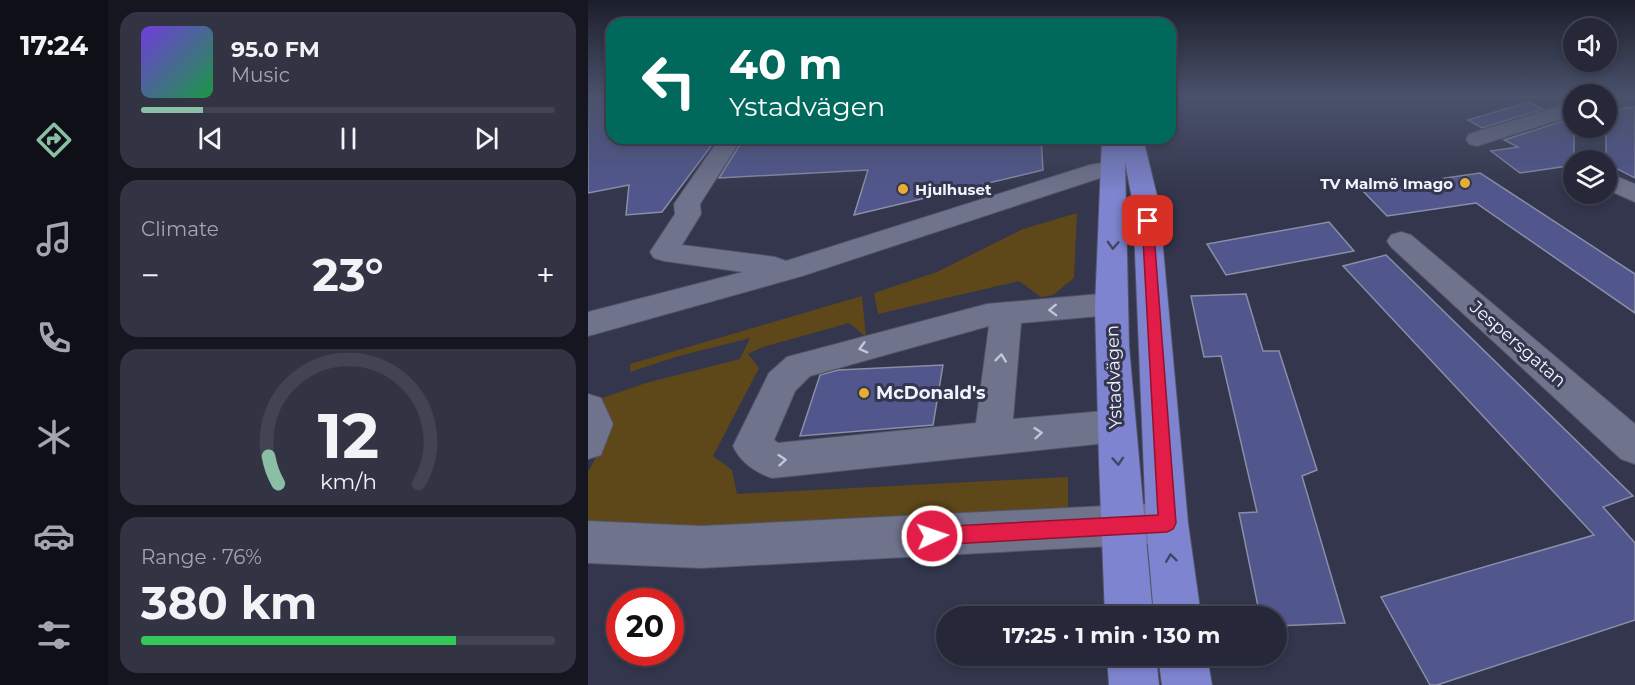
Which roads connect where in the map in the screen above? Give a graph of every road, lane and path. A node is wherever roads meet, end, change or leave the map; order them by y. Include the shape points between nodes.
1 (1508, 129) edge
2 (1477, 139) dead end
3 (727, 144) edge
4 (1113, 144) edge
5 (1133, 144) edge
6 (1114, 168) junction
7 (1617, 184) edge
8 (1635, 194) edge
9 (1401, 241) dead end
10 (792, 269) junction
11 (1111, 304) junction
12 (1006, 313) junction
13 (588, 324) edge
14 (588, 409) edge
15 (1116, 426) junction
16 (993, 437) junction
17 (588, 443) edge
18 (1635, 447) edge
19 (1167, 523) junction
20 (1122, 526) junction
21 (588, 542) edge
22 (1128, 606) edge
23 (1177, 606) edge
24 (1133, 666) edge
25 (1184, 666) edge
26 (1134, 685) edge
27 (1187, 685) edge

1 - 2 street
3 - 10 street via 687,204 688,214 664,252
4 - 6 main road, Ystadvägen
5 - 19 main road via 1146,204
6 - 10 street
6 -> 11 main road, Ystadvägen
7 - 8 street
9 - 18 street, Jespersgatan
10 - 13 street
11 -> 12 street
11 - 15 main road, Ystadvägen
16 -> 12 street
12 -> 16 street via 799,366 781,383 752,446 772,461
14 - 17 street via 594,424
16 -> 15 street
15 -> 20 main road, Ystadvägen
19 - 20 street
23 -> 19 main road
20 - 21 street via 701,547
20 - 22 main road, Ystadvägen
24 - 26 main road
25 - 27 main road

